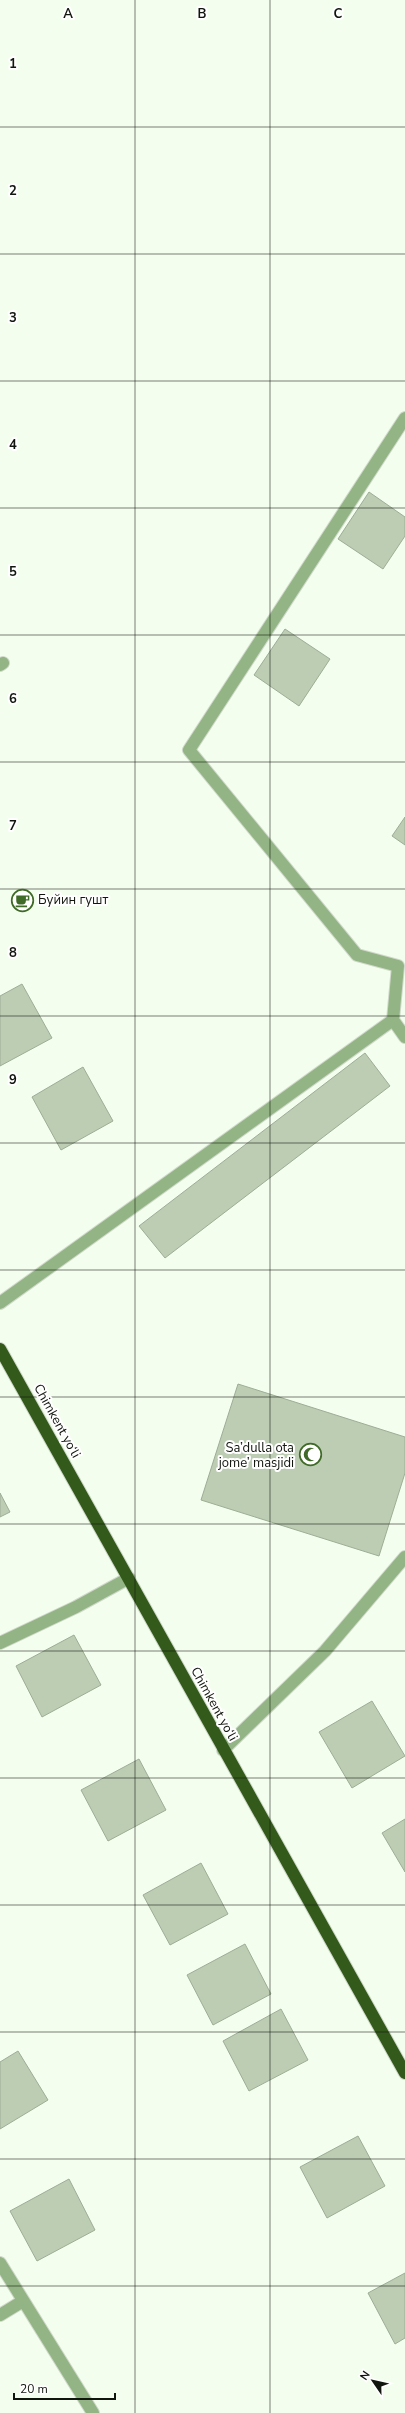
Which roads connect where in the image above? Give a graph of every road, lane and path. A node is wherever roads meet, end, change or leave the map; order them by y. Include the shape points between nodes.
1 (405, 418) edge
2 (402, 963) edge
3 (393, 1020) junction
4 (405, 1037) edge
5 (0, 1303) edge
6 (0, 1349) edge
7 (405, 1557) edge
8 (129, 1578) junction
9 (0, 1643) edge
10 (223, 1750) junction
11 (405, 2072) edge
12 (0, 2263) edge
13 (23, 2301) junction
14 (0, 2315) edge
15 (93, 2413) edge

1 - 2 street via 189,750 357,955
2 - 3 street
3 - 4 street
3 - 5 street
6 - 8 highway, Chimkent yo‘li
7 - 10 street via 324,1651
8 - 9 street via 76,1607
8 - 10 highway, Chimkent yo‘li
10 - 11 highway, Chimkent yo‘li
12 - 13 street
13 - 14 street
13 - 15 street

